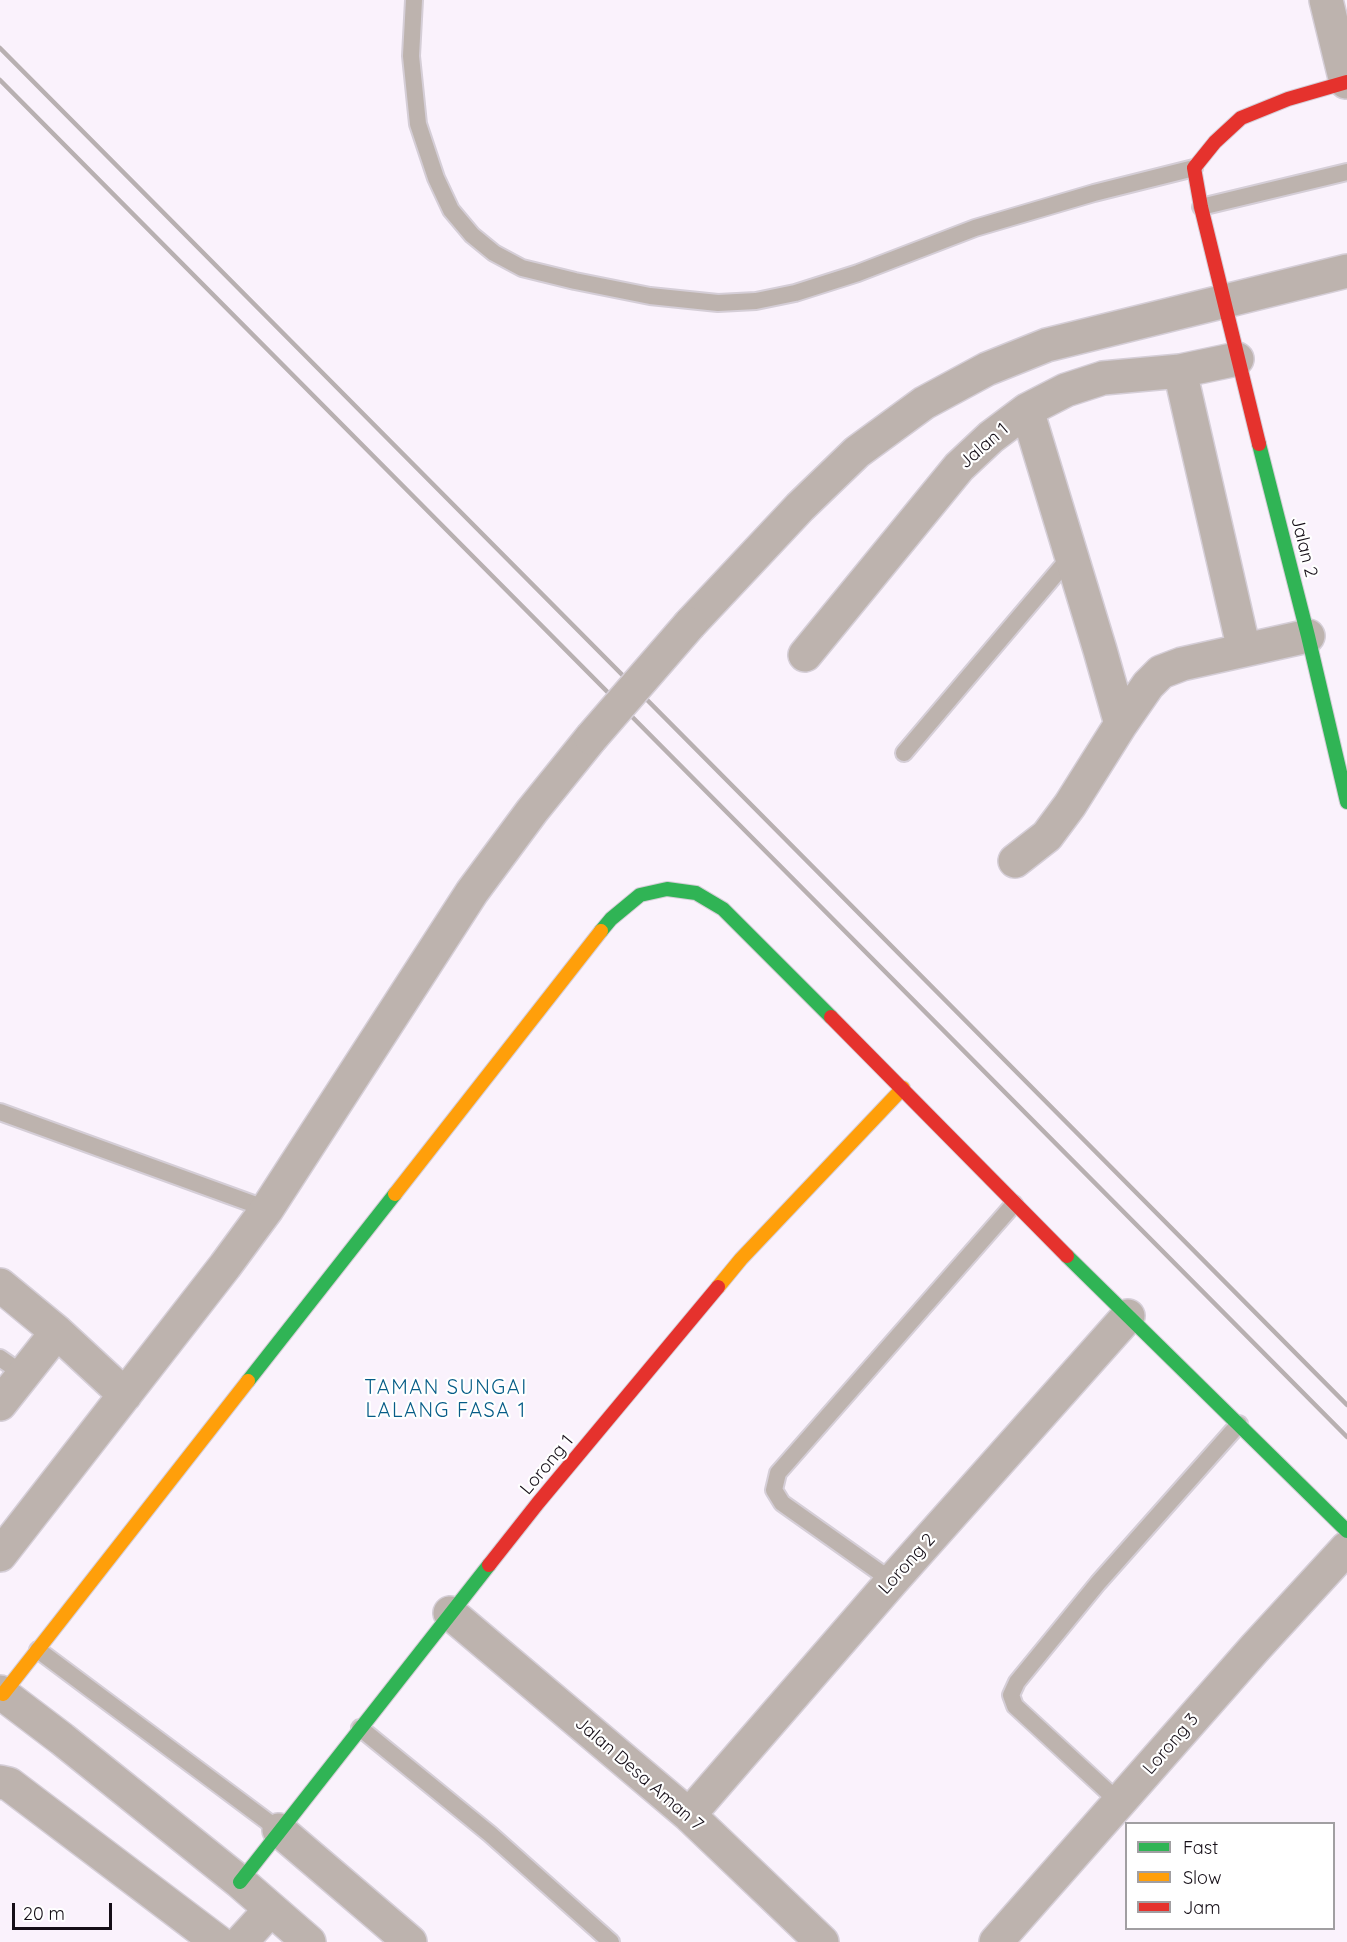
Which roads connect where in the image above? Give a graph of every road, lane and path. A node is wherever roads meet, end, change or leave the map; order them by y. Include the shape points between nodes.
1 (414, 0) edge
2 (1326, 0) edge
3 (1347, 82) edge
4 (1194, 168) junction
5 (1347, 172) edge
6 (1201, 207) junction
7 (1347, 271) edge
8 (1224, 301) junction
9 (1237, 359) junction
10 (1180, 371) junction
11 (1027, 410) junction
12 (1071, 556) junction
13 (1308, 636) junction
14 (1244, 650) junction
15 (805, 655) dead end
16 (1121, 724) junction
17 (904, 753) dead end
18 (1347, 802) edge
19 (1015, 861) dead end
20 (903, 1088) junction
21 (0, 1112) edge
22 (1014, 1204) junction
23 (267, 1209) junction
24 (0, 1285) edge
25 (1128, 1316) junction
26 (57, 1332) junction
27 (11, 1366) edge
28 (125, 1395) junction
29 (0, 1404) edge
30 (1239, 1424) junction
31 (1347, 1531) edge
32 (1347, 1548) edge
33 (0, 1555) edge
34 (892, 1581) junction
35 (450, 1613) junction
36 (38, 1650) junction
37 (2, 1693) edge
38 (360, 1728) junction
39 (0, 1782) edge
40 (1120, 1803) junction
41 (689, 1815) junction
42 (279, 1830) junction
43 (240, 1882) junction
44 (288, 1930) edge
45 (218, 1942) edge
46 (241, 1942) edge
47 (410, 1942) edge
48 (611, 1942) edge
49 (822, 1942) edge
50 (996, 1942) edge

1 - 4 lane via 411,56 418,124 451,210 494,253 522,268 575,281 650,296 718,303 756,301 858,273 986,225
2 - 3 street
3 - 4 street via 1288,99 1242,118
4 - 6 street, Jalan 2
5 - 6 lane
6 - 8 street, Jalan 2
7 - 8 street
8 - 9 street, Jalan 2
8 - 23 street, bridge via 1047,345 987,369 924,403 857,452 690,624 532,811 472,892
9 - 10 street, Jalan 1
9 - 13 street, Jalan 2
10 - 11 street, Jalan 1 via 1103,378 1066,390
10 - 14 street
11 - 12 street
11 - 15 street, Jalan 1 via 991,436 939,488
12 - 16 street
12 - 17 lane
13 - 14 street
13 - 18 street, Jalan 2
14 - 16 street via 1161,672
16 - 19 street via 1047,836
20 - 22 street
20 - 35 street, Lorong 1 via 741,1259
20 - 36 street via 723,909 696,893 667,889 640,895 610,919
21 - 23 lane
22 - 25 street
22 - 34 lane via 778,1473 774,1490 782,1503
23 - 28 street
24 - 26 street
25 - 30 street
25 - 34 street, Lorong 2
26 - 27 street
26 - 28 street
27 - 29 street
28 - 33 street
30 - 31 street
30 - 40 lane via 1098,1582 1017,1682 1011,1695 1015,1706
32 - 40 street, Lorong 3
34 - 41 street, Lorong 2
35 - 38 street, Lorong 1
35 - 41 street, Jalan Desa Aman 7
36 - 37 street
36 - 42 lane
37 - 43 street
38 - 42 street, Lorong 1
38 - 48 lane via 490,1834
39 - 45 street via 9,1784
40 - 50 street, Lorong 3
41 - 49 street, Jalan Desa Aman 7
42 - 43 street, Lorong 1
42 - 47 street
43 - 44 street
44 - 46 street

